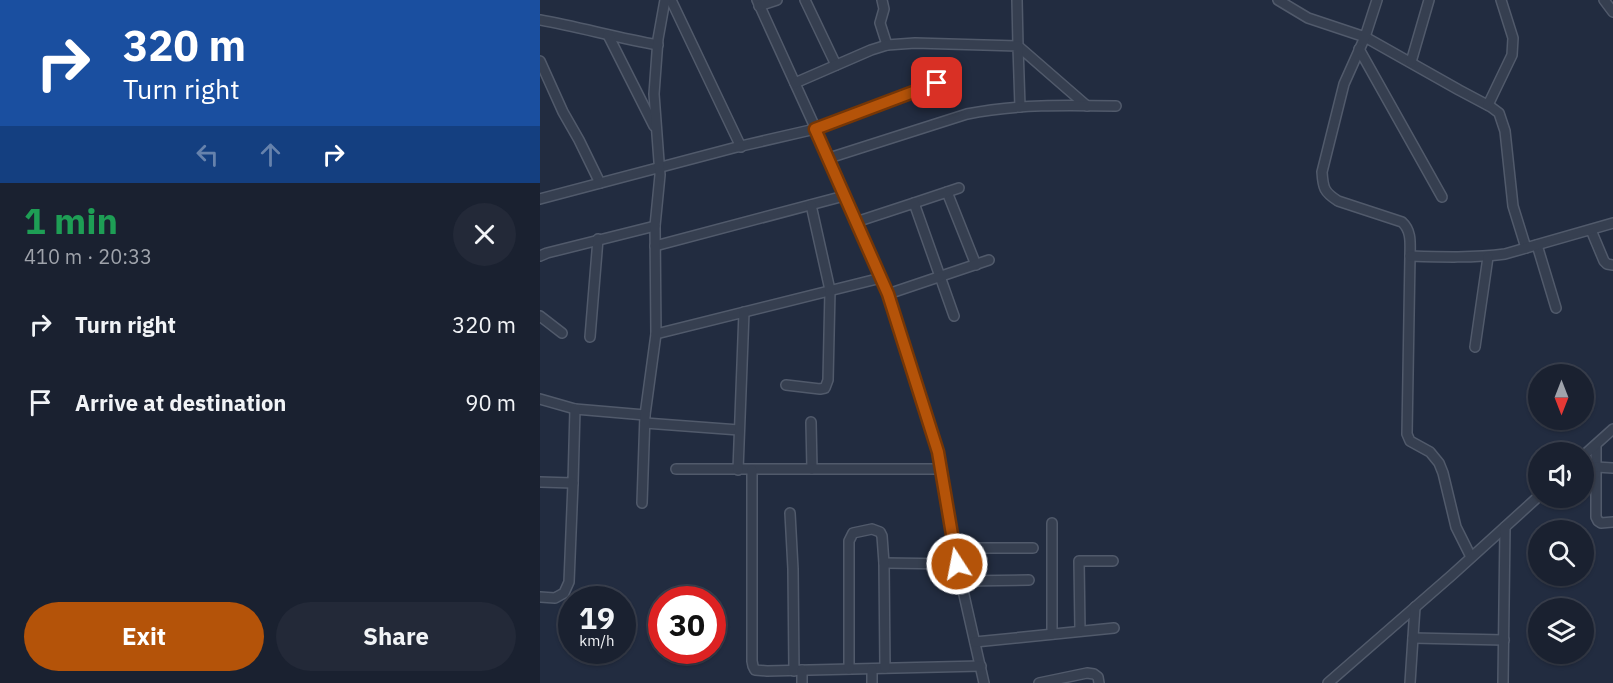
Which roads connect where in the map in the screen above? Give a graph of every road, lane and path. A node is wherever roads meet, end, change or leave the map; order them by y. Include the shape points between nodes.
1 (665, 0) edge
2 (671, 0) edge
3 (777, 0) edge
4 (805, 0) edge
5 (882, 0) edge
6 (1017, 0) edge
7 (1278, 0) edge
8 (1377, 0) edge
9 (1429, 0) edge
10 (1501, 0) edge
11 (1604, 0) edge
12 (758, 3) edge
13 (1613, 12) edge
14 (540, 20) edge
15 (608, 35) junction
16 (1365, 37) junction
17 (658, 45) junction
18 (887, 45) junction
19 (1018, 46) junction
20 (1359, 49) junction
21 (540, 62) edge
22 (1411, 62) junction
23 (836, 65) junction
24 (795, 83) junction
25 (937, 83) dead end
26 (1488, 105) junction
27 (1087, 106) junction
28 (1116, 106) dead end
29 (1020, 107) junction
30 (815, 129) junction
31 (657, 131) junction
32 (741, 147) junction
33 (829, 158) junction
34 (659, 168) junction
35 (600, 183) junction
36 (958, 188) dead end
37 (947, 192) junction
38 (844, 196) junction
39 (1442, 197) dead end
40 (540, 199) edge
41 (914, 203) junction
42 (811, 205) junction
43 (856, 222) junction
44 (1613, 223) edge
45 (655, 226) junction
46 (1591, 230) junction
47 (598, 240) junction
48 (1537, 245) junction
49 (655, 246) junction
50 (1526, 249) junction
51 (540, 256) edge
52 (1410, 256) junction
53 (1488, 256) junction
54 (989, 260) dead end
55 (976, 265) junction
56 (1613, 265) edge
57 (941, 276) junction
58 (881, 278) junction
59 (830, 290) junction
60 (888, 294) junction
61 (1556, 308) dead end
62 (744, 312) junction
63 (540, 316) edge
64 (954, 316) dead end
65 (562, 333) dead end
66 (656, 334) junction
67 (590, 337) dead end
68 (1475, 347) dead end
69 (786, 385) dead end
70 (540, 399) edge
71 (575, 409) junction
72 (645, 419) junction
73 (811, 422) dead end
74 (1613, 429) edge
75 (740, 430) junction
76 (1596, 445) joint
77 (1596, 467) junction
78 (1613, 468) edge
79 (676, 469) dead end
80 (812, 469) junction
81 (941, 469) junction
82 (738, 470) junction
83 (752, 470) junction
84 (540, 482) edge
85 (573, 483) junction
86 (642, 503) dead end
87 (1528, 506) edge
88 (790, 513) dead end
89 (1613, 522) edge
90 (1052, 524) dead end
91 (1505, 527) junction
92 (954, 548) junction
93 (1033, 548) dead end
94 (1472, 557) junction
95 (1113, 561) dead end
96 (884, 563) junction
97 (957, 564) junction
98 (1029, 580) dead end
99 (962, 581) junction
100 (540, 597) edge
101 (1415, 607) junction
102 (1114, 628) dead end
103 (1080, 631) junction
104 (1052, 634) junction
105 (1413, 638) junction
106 (1504, 640) junction
107 (975, 642) junction
108 (981, 666) junction
109 (885, 668) junction
110 (849, 669) junction
111 (872, 669) junction
112 (798, 670) junction
113 (766, 671) junction
114 (767, 683) edge
115 (802, 683) edge
116 (872, 683) edge
117 (984, 683) edge
118 (1039, 683) edge
119 (1099, 683) edge
120 (1328, 683) edge
121 (1410, 683) edge
122 (1503, 683) edge

1 - 17 street
2 - 32 street
3 - 12 street
4 - 23 street
5 - 18 street via 880,23
6 - 19 street
7 - 16 street via 1308,18
8 - 16 street
9 - 22 street
10 - 26 street via 1513,38 1512,55
11 - 13 street
12 - 24 street
14 - 15 street
15 - 17 street
15 - 31 street
16 - 20 street
16 - 22 street
17 - 31 street via 654,94
18 - 19 street
18 - 23 street
19 - 27 street
19 - 29 street
20 - 39 street
20 - 52 street via 1344,84 1322,172 1323,186 1338,201 1402,222 1410,237
21 - 35 street
22 - 26 street
23 - 24 street
24 - 30 street
25 - 30 street
26 - 50 street via 1503,121 1513,206
27 - 28 street
27 - 29 street
29 - 33 street via 967,114
30 - 32 street
30 - 33 street
31 - 34 street
32 - 34 street
33 - 38 street
34 - 35 street
34 - 45 street
35 - 40 street
36 - 37 street
37 - 41 street
37 - 55 street
38 - 42 street
38 - 43 street
41 - 43 street
41 - 57 street
42 - 49 street
42 - 59 street
43 - 58 street
44 - 46 street
45 - 47 street
45 - 49 street
46 - 48 street
46 - 56 street via 1604,261
47 - 51 street
47 - 67 street
48 - 50 street
48 - 61 street
49 - 66 street
50 - 53 street
52 - 53 street
52 - 94 street via 1407,434 1410,441 1430,452 1439,463 1456,527
53 - 68 street
54 - 55 street
55 - 57 street
57 - 60 street
57 - 64 street
58 - 59 street
58 - 60 street
59 - 62 street
59 - 69 street via 828,384 820,389
60 - 81 street
62 - 66 street
62 - 75 street
63 - 65 street
66 - 72 street
70 - 71 street
71 - 72 street
71 - 85 street
72 - 75 street
72 - 86 street
73 - 80 street
74 - 76 street
75 - 82 street
76 - 77 street
77 - 78 street
77 - 89 street via 1596,517 1601,523
79 - 82 street
80 - 81 street
80 - 83 street
81 - 92 street
82 - 83 street
83 - 113 street via 753,666 755,670
84 - 85 street
85 - 100 street via 569,582 564,593 555,598
87 - 91 street
88 - 112 street
90 - 104 street
91 - 94 street
91 - 106 street
92 - 93 street
92 - 97 street
94 - 101 street
95 - 103 street via 1079,561
96 - 97 street
96 - 109 street
96 - 110 street via 880,532 872,529 853,533 849,541
97 - 99 street
98 - 99 street
99 - 107 street
101 - 105 street
101 - 120 street
102 - 103 street
103 - 104 street
104 - 107 street
105 - 106 street
105 - 121 street
106 - 122 street
107 - 108 street
108 - 109 street
108 - 117 street
109 - 111 street
110 - 111 street
110 - 112 street
111 - 116 street
112 - 113 street
112 - 115 street
113 - 114 street
118 - 119 street via 1088,673 1098,676

